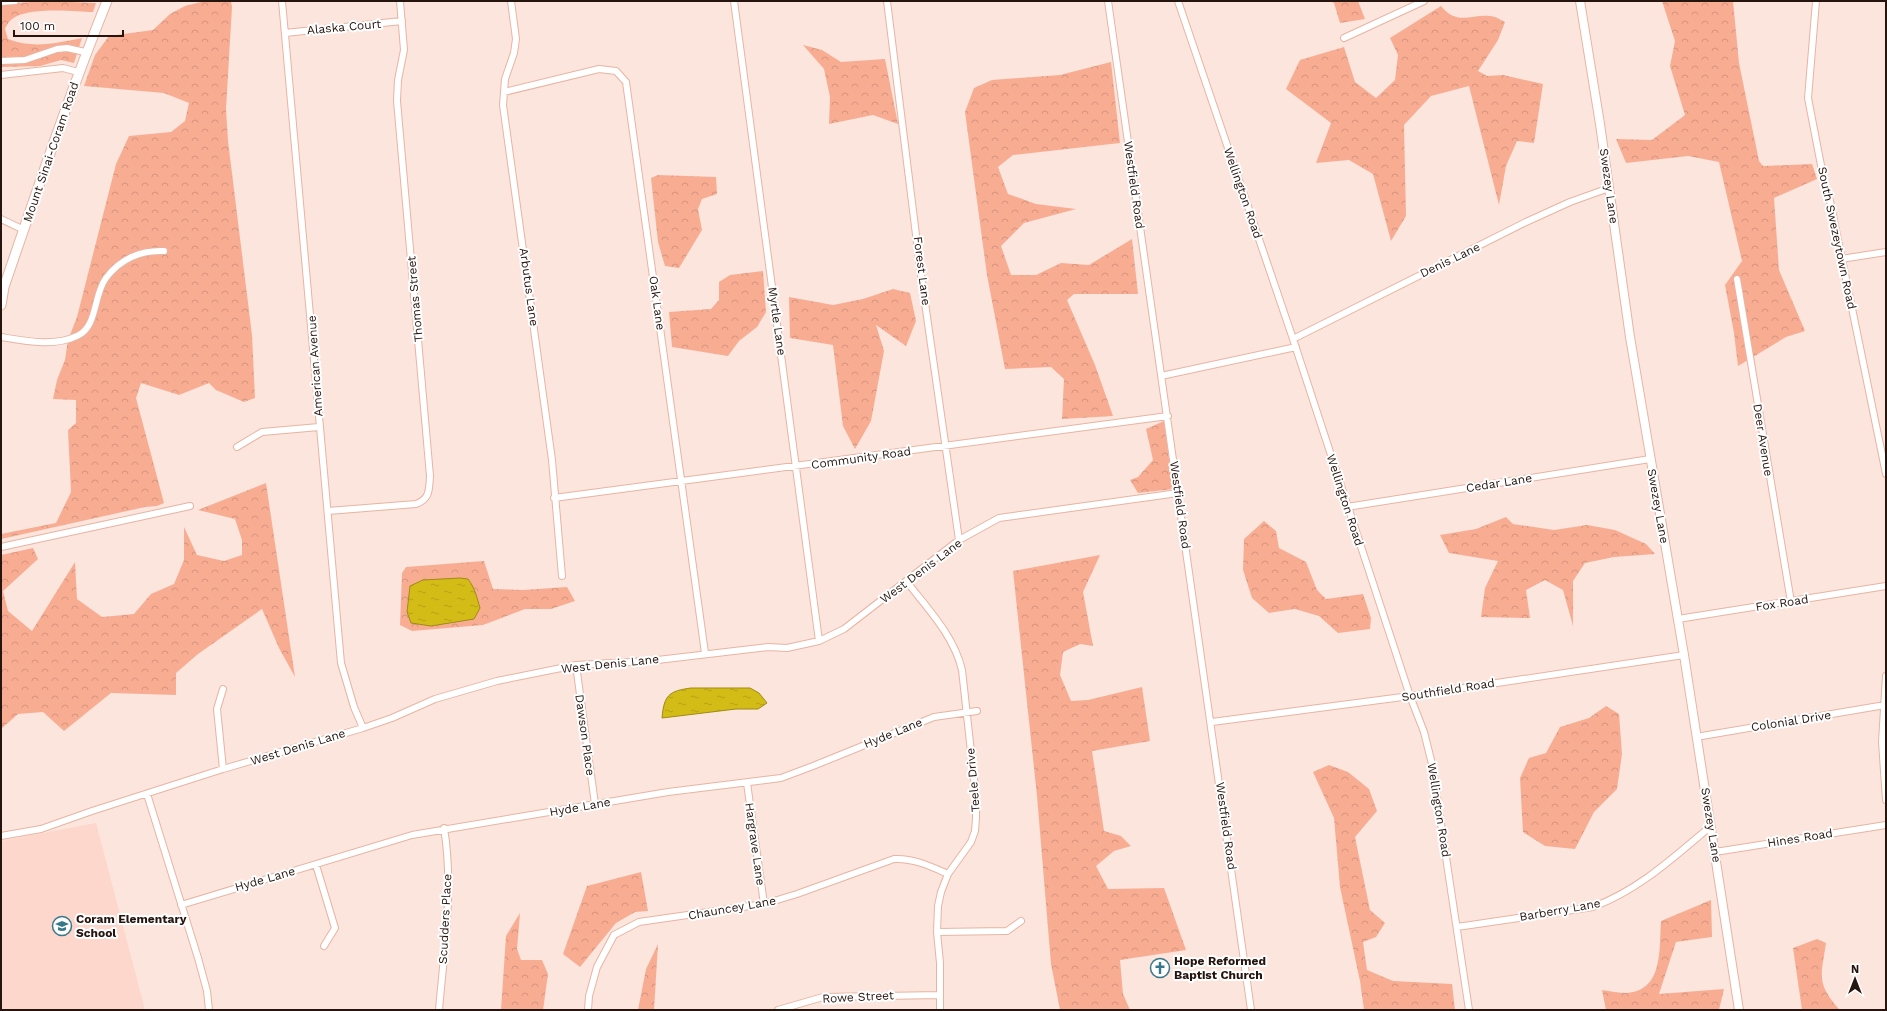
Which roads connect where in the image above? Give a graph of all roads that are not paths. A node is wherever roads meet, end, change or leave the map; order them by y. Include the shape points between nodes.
1 (15, 1) edge
2 (282, 1) edge
3 (400, 1) edge
4 (511, 1) edge
5 (734, 1) edge
6 (887, 1) edge
7 (1108, 1) edge
8 (1178, 1) edge
9 (1424, 1) edge
10 (1580, 1) edge
11 (1816, 1) edge
12 (1, 2) edge
13 (103, 2) edge
14 (402, 22) junction
15 (285, 33) junction
16 (1344, 38) dead end
17 (85, 52) junction
18 (1, 61) edge
19 (78, 72) junction
20 (1, 75) edge
21 (504, 92) junction
22 (1609, 188) junction
23 (1, 219) edge
24 (24, 230) junction
25 (164, 251) dead end
26 (1886, 252) edge
27 (1842, 259) junction
28 (1737, 278) dead end
29 (1, 305) edge
30 (1, 337) edge
31 (1293, 339) junction
32 (1296, 347) junction
33 (1161, 376) junction
34 (1168, 416) junction
35 (319, 427) junction
36 (945, 446) junction
37 (237, 447) dead end
38 (1650, 459) junction
39 (797, 467) junction
40 (1886, 474) edge
41 (681, 482) junction
42 (1178, 493) junction
43 (554, 498) junction
44 (190, 506) dead end
45 (1347, 507) junction
46 (328, 511) junction
47 (959, 540) junction
48 (1, 547) edge
49 (562, 576) dead end
50 (907, 582) junction
51 (1886, 586) edge
52 (1791, 602) junction
53 (1678, 620) junction
54 (819, 641) junction
55 (705, 653) junction
56 (1684, 654) junction
57 (576, 665) junction
58 (1886, 676) edge
59 (223, 689) dead end
60 (1410, 696) junction
61 (1885, 705) edge
62 (977, 711) dead end
63 (966, 712) junction
64 (1212, 722) junction
65 (363, 728) junction
66 (1696, 737) junction
67 (224, 769) junction
68 (747, 783) junction
69 (147, 794) junction
70 (1886, 800) edge
71 (595, 804) junction
72 (1886, 825) edge
73 (1711, 826) junction
74 (444, 828) junction
75 (1, 836) edge
76 (1715, 852) junction
77 (316, 865) junction
78 (948, 874) junction
79 (764, 904) junction
80 (181, 905) junction
81 (1021, 921) dead end
82 (1457, 927) junction
83 (937, 932) junction
84 (324, 946) dead end
85 (940, 995) junction
86 (800, 1003) junction
87 (209, 1010) edge
88 (439, 1010) edge
89 (588, 1010) edge
90 (778, 1010) edge
91 (802, 1010) edge
92 (940, 1010) edge
93 (1251, 1010) edge
94 (1469, 1010) edge
95 (1739, 1010) edge

1 - 12 street
2 - 15 street, American Avenue
3 - 14 street, Thomas Street
4 - 21 street, Arbutus Lane via 516,39 505,78
5 - 39 street, Myrtle Lane
6 - 36 street, Forest Lane
7 - 33 street, Westfield Road
8 - 31 street, Wellington Road
9 - 16 street
10 - 22 street, Swezey Lane
11 - 27 street, South Swezeytown Road via 1808,98
13 - 17 main road, Mount Sinai-Coram Road
14 - 15 street, Alaska Court
14 - 46 street, Thomas Street via 404,50 397,85 397,101 425,410 430,476 428,495 424,501 416,504
15 - 35 street, American Avenue
17 - 18 street via 67,48 57,49 25,60
17 - 19 main road, Mount Sinai-Coram Road
19 - 20 street via 64,68
19 - 24 main road, Mount Sinai-Coram Road
21 - 41 street, Oak Lane via 599,69 616,71 626,82
21 - 43 street, Arbutus Lane via 503,104 550,445
22 - 31 street, Denis Lane via 1538,216
22 - 38 street, Swezey Lane via 1628,329
23 - 24 street
24 - 29 main road, Mount Sinai-Coram Road via 4,287
25 - 30 street via 150,250 127,258 105,278 88,328 78,336 62,341 28,341
26 - 27 street
27 - 40 street, South Swezeytown Road
28 - 52 street, Deer Avenue
31 - 32 street, Wellington Road
32 - 33 street
32 - 45 street, Wellington Road
33 - 34 street, Westfield Road
34 - 36 street, Community Road
34 - 42 street, Westfield Road
35 - 37 street via 262,432
35 - 46 street, American Avenue
36 - 39 street, Community Road
36 - 47 street, Forest Lane
38 - 45 street, Cedar Lane
38 - 53 street, Swezey Lane
39 - 41 street, Community Road
39 - 54 street, Myrtle Lane
41 - 43 street, Community Road
41 - 55 street, Oak Lane
42 - 47 street, West Denis Lane via 999,518
42 - 64 street, Westfield Road
43 - 49 street, Arbutus Lane
44 - 48 street
45 - 60 street, Wellington Road
46 - 65 street, American Avenue via 341,663
47 - 50 street, West Denis Lane
50 - 54 street, West Denis Lane via 844,629
50 - 63 street, Teele Drive via 949,636 959,655
51 - 52 street, Fox Road
52 - 53 street, Fox Road
53 - 56 street, Swezey Lane
54 - 55 street, West Denis Lane via 788,648 768,647
55 - 57 street, West Denis Lane via 649,661
56 - 60 street, Southfield Road
56 - 66 street, Swezey Lane
57 - 65 street, West Denis Lane via 497,681 435,699
57 - 71 street, Dawson Place
58 - 61 street
59 - 67 street via 217,709
60 - 64 street, Southfield Road
60 - 82 street, Wellington Road via 1424,732 1432,764
61 - 66 street, Colonial Drive
61 - 70 street via 1882,764
62 - 63 street, Hyde Lane
63 - 68 street, Hyde Lane via 934,717 781,778
63 - 78 street, Teele Drive via 976,797 975,831 971,842
64 - 93 street, Westfield Road
65 - 67 street, West Denis Lane
66 - 73 street, Swezey Lane
67 - 69 street, West Denis Lane
68 - 71 street, Hyde Lane
68 - 79 street, Hargrave Lane
69 - 75 street, West Denis Lane via 92,810 41,829
69 - 80 street
71 - 74 street, Hyde Lane
72 - 76 street, Hines Road
73 - 76 street, Swezey Lane
73 - 82 street, Barberry Lane via 1653,874 1593,907
74 - 77 street, Hyde Lane via 412,835
74 - 88 street, Scudders Place via 448,854 447,907
76 - 95 street, Swezey Lane
77 - 80 street, Hyde Lane
77 - 84 street via 335,928
78 - 79 street, Chauncey Lane via 927,865 894,859
78 - 83 street, Teele Drive via 940,899
79 - 89 street, Chauncey Lane via 639,922 614,935 597,967
80 - 87 street via 207,992
81 - 83 street via 1007,931
82 - 94 street, Wellington Road
83 - 85 street, Teele Drive
85 - 86 street, Rowe Street via 824,997
85 - 92 street, Teele Drive
86 - 90 street, Rowe Street
86 - 91 street

